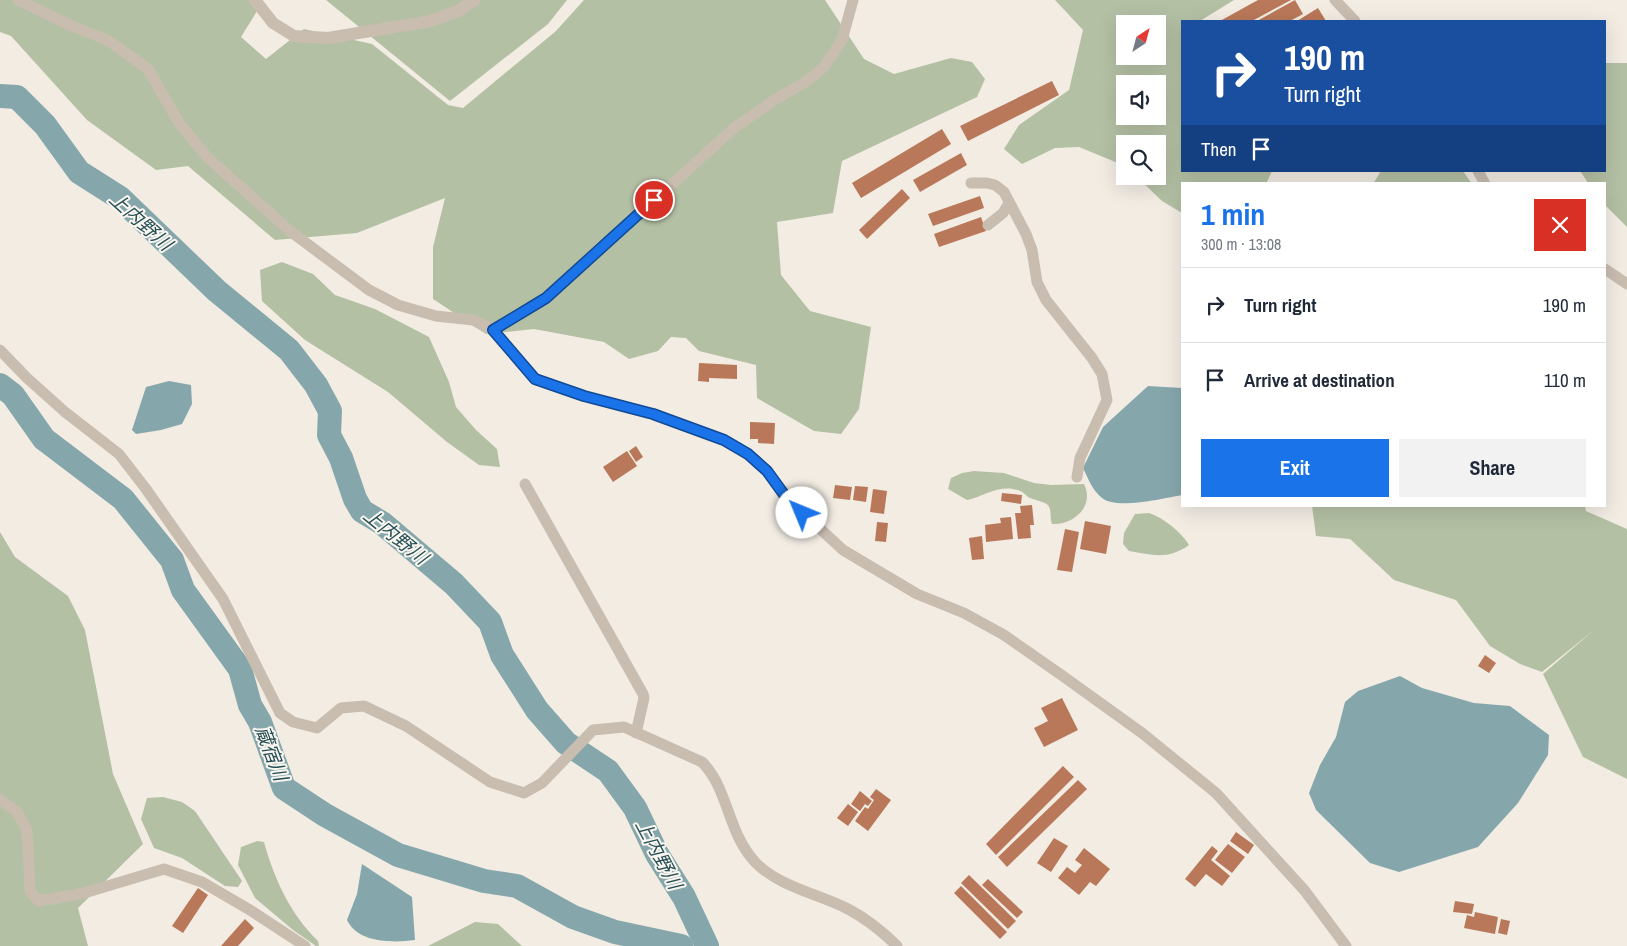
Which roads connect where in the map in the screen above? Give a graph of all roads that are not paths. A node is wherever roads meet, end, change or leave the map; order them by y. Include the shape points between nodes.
1 (18, 0) edge
2 (255, 0) edge
3 (475, 0) edge
4 (853, 0) edge
5 (1335, 0) edge
6 (1354, 20) edge
7 (971, 183) dead end
8 (1008, 203) junction
9 (988, 225) dead end
10 (1606, 270) edge
11 (1627, 284) edge
12 (493, 330) junction
13 (0, 350) edge
14 (1077, 477) dead end
15 (524, 484) dead end
16 (636, 733) junction
17 (0, 799) edge
18 (305, 946) edge
19 (897, 946) edge
20 (1346, 946) edge

1 - 12 street via 109,41 148,69 179,123 208,158 290,231 369,290 398,305 436,316 472,320
2 - 3 street via 273,23 294,36 328,38 431,21 458,11
4 - 12 street via 842,40 824,67 734,128 546,298
5 - 6 street
7 - 8 street via 995,185 1004,192
8 - 9 street via 1003,213
8 - 14 street via 1026,234 1037,282 1046,300 1092,358 1106,388 1107,400 1080,458
10 - 11 street
12 - 20 street via 535,379 653,414 724,440 748,454 767,471 788,500 844,550 917,594 964,613 1004,635 1142,733 1216,793 1305,891
13 - 16 street via 59,406 119,454 223,600 280,713 293,722 317,728 341,708 364,706 406,726 490,782 524,794 542,783 593,730 624,727
15 - 16 street via 643,694
16 - 19 street via 702,762 710,770 738,840 756,864 778,878 855,913 877,926
17 - 18 street via 17,812 26,828 30,891 39,901 84,893 164,869 202,882

